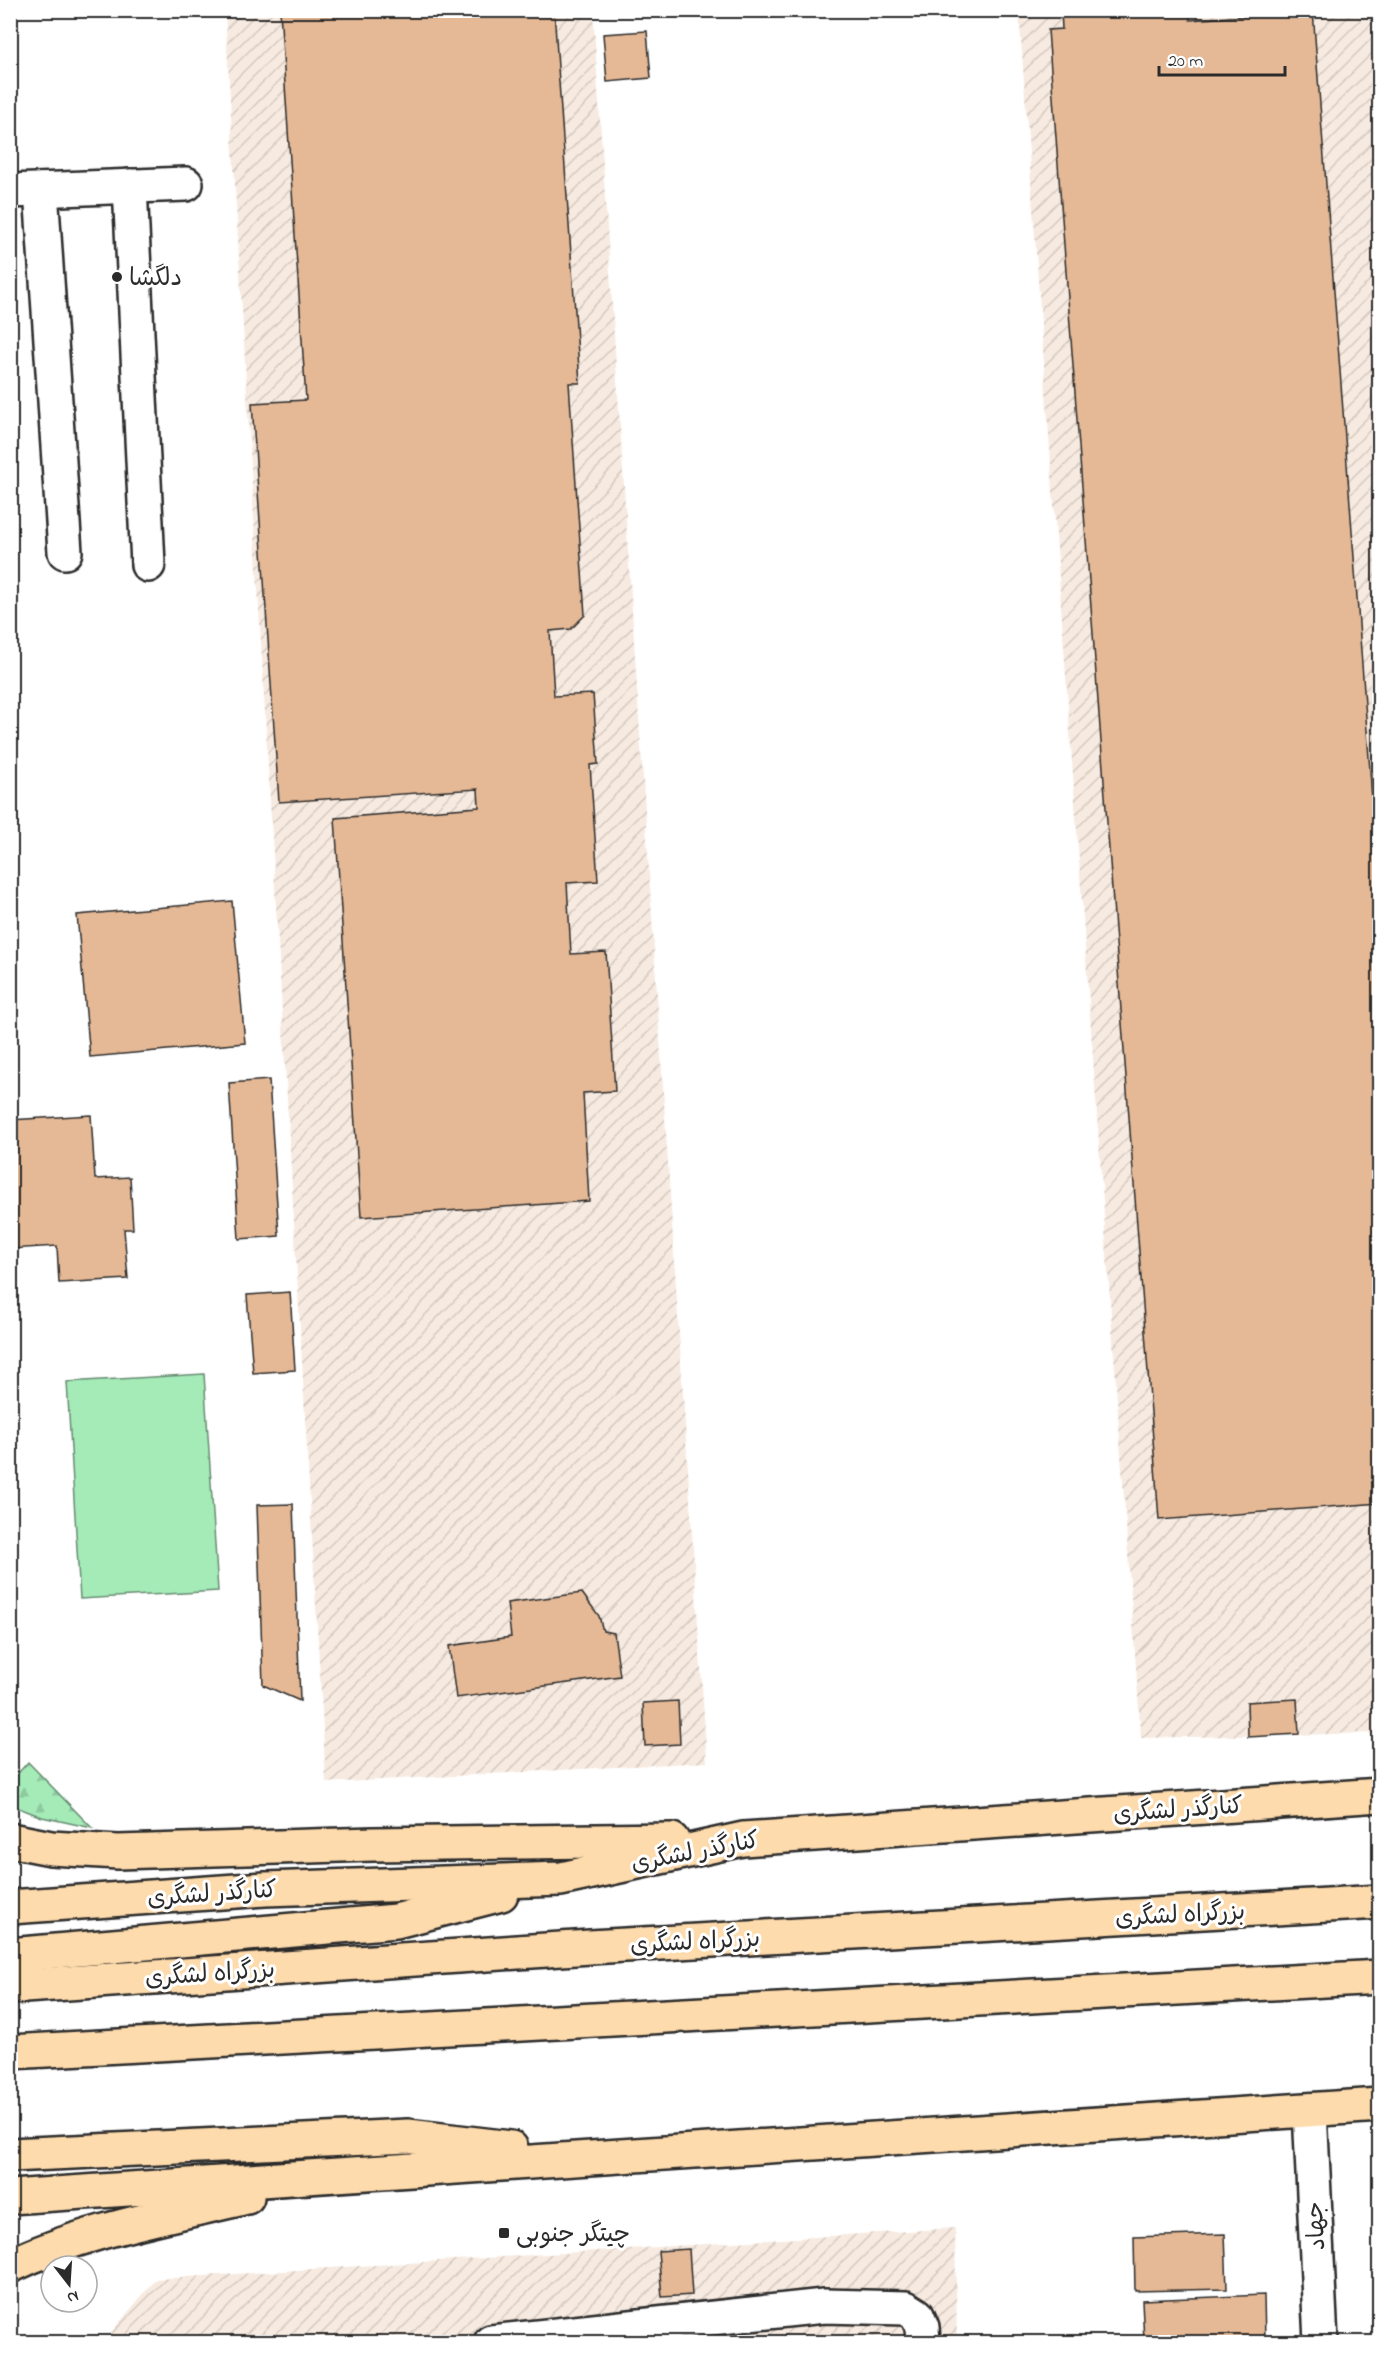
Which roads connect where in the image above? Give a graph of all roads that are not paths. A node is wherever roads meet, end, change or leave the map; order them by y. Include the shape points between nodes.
1 (186, 184) dead end
2 (130, 186) junction
3 (26, 191) edge
4 (65, 552) dead end
5 (148, 565) dead end
6 (1380, 1795) edge
7 (10, 1839) edge
8 (743, 1839) junction
9 (561, 1879) junction
10 (1380, 1902) edge
11 (10, 1907) edge
12 (10, 1955) edge
13 (1380, 1977) edge
14 (10, 1987) edge
15 (10, 2052) edge
16 (1380, 2105) edge
17 (1310, 2110) junction
18 (10, 2155) edge
19 (590, 2158) junction
20 (339, 2175) junction
21 (10, 2197) edge
22 (10, 2266) edge
23 (491, 2343) edge
24 (923, 2343) edge
25 (1321, 2343) edge

1 - 2 street
2 - 3 street
2 - 5 street
3 - 4 street
6 - 8 main road, کنارگذر لشگری
7 - 8 main road via 51,1848 118,1852
8 - 9 main road, کنارگذر لشگری
9 - 11 main road, کنارگذر لشگری via 265,1889
9 - 12 main road via 396,1921
10 - 14 main road, بزرگراه لشگری via 591,1947
13 - 15 main road
16 - 17 main road
17 - 19 main road
17 - 25 street, جهاد
18 - 19 main road via 408,2136
19 - 20 main road
20 - 21 main road
20 - 22 main road via 46,2248
23 - 24 street via 824,2307 906,2308 917,2315

